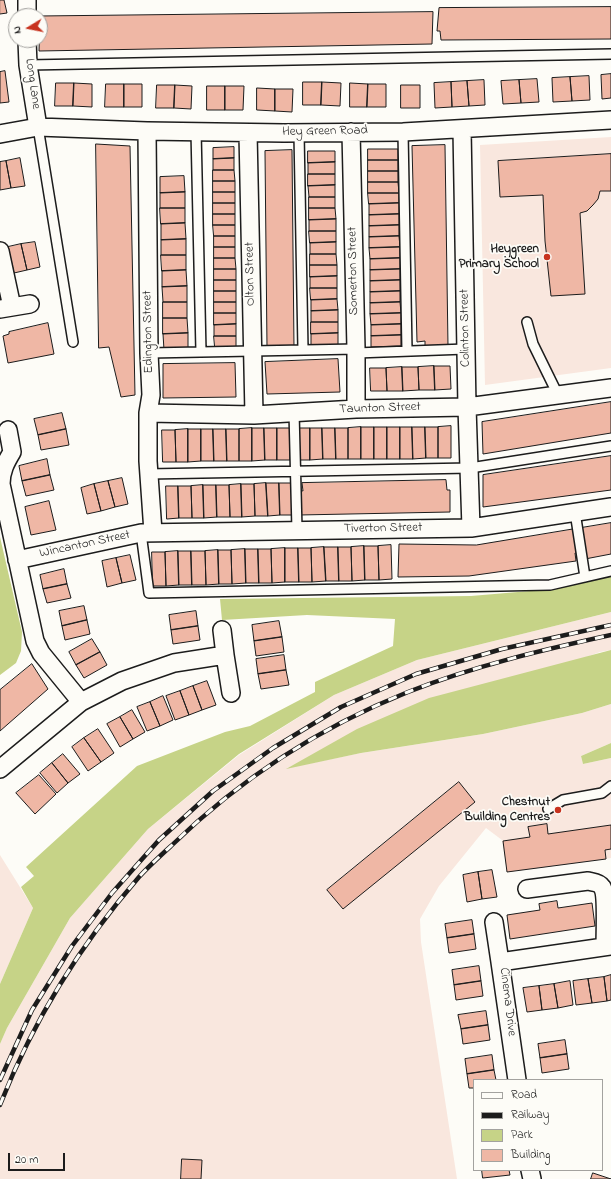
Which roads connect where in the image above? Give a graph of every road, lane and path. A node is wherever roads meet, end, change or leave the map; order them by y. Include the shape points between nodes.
1 (27, 48) edge
2 (611, 54) edge
3 (28, 65) junction
4 (611, 120) edge
5 (38, 127) junction
6 (462, 129) junction
7 (147, 131) junction
8 (196, 131) junction
9 (248, 132) junction
10 (351, 132) junction
11 (403, 132) junction
12 (299, 133) junction
13 (0, 134) edge
14 (0, 251) edge
15 (30, 304) dead end
16 (6, 308) edge
17 (526, 322) dead end
18 (73, 342) dead end
19 (466, 349) junction
20 (303, 350) junction
21 (253, 351) junction
22 (356, 351) junction
23 (407, 351) junction
24 (201, 352) junction
25 (149, 353) junction
26 (611, 388) edge
27 (558, 395) junction
28 (467, 407) junction
29 (356, 409) junction
30 (294, 412) junction
31 (148, 413) junction
32 (254, 414) junction
33 (8, 430) dead end
34 (611, 446) edge
35 (470, 468) junction
36 (295, 471) junction
37 (148, 474) junction
38 (611, 506) edge
39 (575, 512) junction
40 (471, 528) junction
41 (297, 530) junction
42 (147, 532) junction
43 (17, 560) junction
44 (611, 571) edge
45 (585, 577) junction
46 (222, 630) dead end
47 (225, 655) junction
48 (231, 693) dead end
49 (81, 702) junction
50 (0, 769) edge
51 (611, 786) edge
52 (548, 809) dead end
53 (527, 889) dead end
54 (494, 922) dead end
55 (608, 946) edge
56 (500, 962) junction
57 (517, 1079) edge

1 - 3 street, Long Lane
2 - 3 lane
3 - 5 street, Long Lane
4 - 6 street, Hey Green Road
5 - 7 street, Hey Green Road
5 - 13 street, Hey Green Road
5 - 18 lane
6 - 11 street, Hey Green Road
6 - 19 street, Colinton Street
7 - 8 street, Hey Green Road
7 - 25 street, Edington Street
8 - 9 street, Hey Green Road
8 - 24 lane
9 - 12 street, Hey Green Road
9 - 21 street, Olton Street
10 - 11 street, Hey Green Road
10 - 12 street, Hey Green Road
10 - 22 street, Somerton Street
11 - 23 lane
12 - 20 lane
14 - 16 street
15 - 16 street
17 - 27 lane via 533,344
19 - 23 lane
19 - 28 street, Colinton Street
20 - 21 lane
20 - 22 lane
21 - 24 lane
21 - 32 street, Olton Street
22 - 23 lane
22 - 29 street, Somerton Street
24 - 25 lane
25 - 31 street, Edington Street via 151,395
26 - 27 street, Taunton Street
27 - 28 street, Taunton Street
28 - 29 street, Taunton Street
28 - 35 street, Colinton Street
29 - 30 street, Taunton Street
30 - 32 street, Taunton Street
30 - 36 lane
31 - 32 street, Taunton Street
31 - 37 street, Edington Street
33 - 43 street via 12,452 1,475 1,484
34 - 35 lane
35 - 36 lane
35 - 40 street, Colinton Street
36 - 37 lane
36 - 41 lane
37 - 42 street, Edington Street
38 - 39 street, Tiverton Street
39 - 40 street, Tiverton Street
39 - 45 lane
40 - 41 street, Tiverton Street
41 - 42 street, Tiverton Street
42 - 43 street, Wincanton Street
42 - 45 lane via 149,593 550,585
43 - 49 street via 35,641 41,654
44 - 45 lane
46 - 47 street
47 - 48 street
47 - 49 street via 174,664 122,681
49 - 50 street
51 - 52 lane via 602,793 563,800
53 - 55 street via 588,881 602,886
54 - 56 street
55 - 56 street, Cinema Drive
56 - 57 street, Cinema Drive

